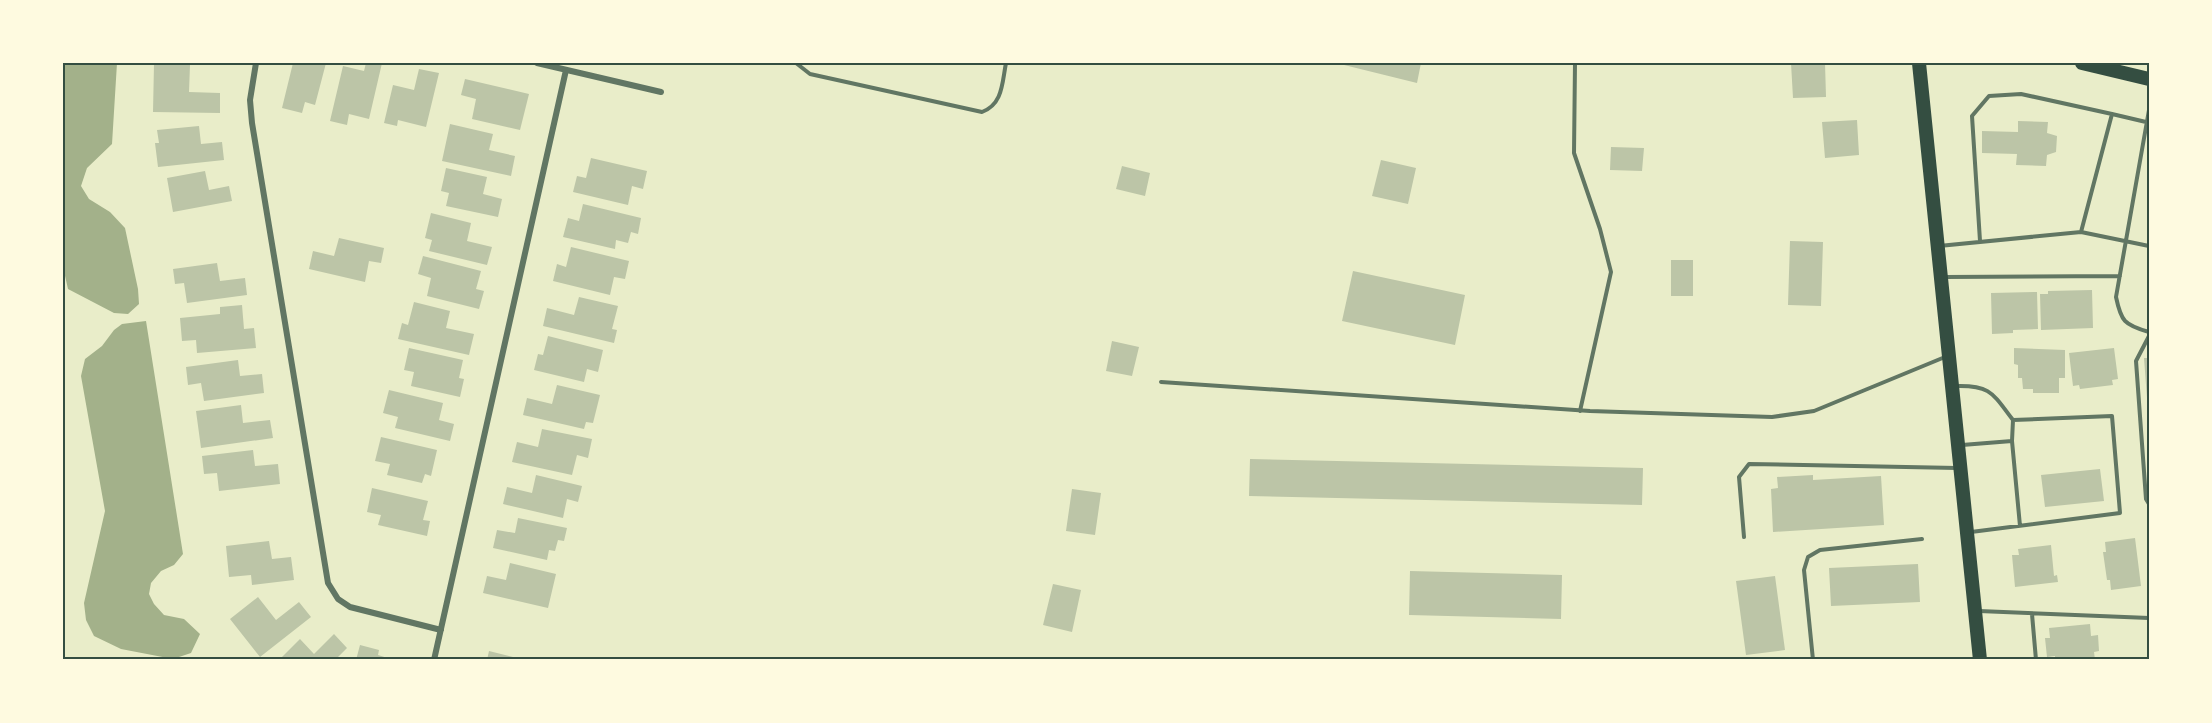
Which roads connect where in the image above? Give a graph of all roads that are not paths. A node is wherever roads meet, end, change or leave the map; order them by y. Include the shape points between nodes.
1 (256, 63) edge
2 (537, 63) edge
3 (796, 63) edge
4 (1006, 63) edge
5 (1575, 63) edge
6 (1919, 63) edge
7 (2082, 63) edge
8 (566, 70) junction
9 (2149, 79) edge
10 (661, 92) dead end
11 (2149, 110) edge
12 (2112, 114) junction
13 (2146, 122) junction
14 (2081, 232) junction
15 (1980, 241) junction
16 (2126, 241) junction
17 (1938, 246) junction
18 (2149, 246) edge
19 (2120, 276) junction
20 (1941, 277) junction
21 (2149, 332) edge
22 (2149, 336) edge
23 (1949, 355) junction
24 (1161, 382) dead end
25 (1952, 386) junction
26 (1580, 411) junction
27 (2013, 420) junction
28 (2012, 441) junction
29 (1958, 446) junction
30 (1961, 468) junction
31 (2149, 504) edge
32 (2020, 526) junction
33 (1967, 532) junction
34 (1744, 537) dead end
35 (1922, 539) dead end
36 (1975, 611) junction
37 (2032, 614) junction
38 (2149, 618) edge
39 (441, 630) junction
40 (434, 660) edge
41 (1813, 660) edge
42 (1980, 660) edge
43 (2036, 660) edge

1 - 39 street via 250,100 252,123 328,583 338,599 350,607
2 - 8 street
3 - 4 lane via 810,74 982,112 998,103
5 - 26 lane via 1574,153 1611,272
6 - 17 main road
7 - 9 main road
8 - 10 street
8 - 39 street
11 - 13 lane
12 - 13 lane
12 - 14 lane
12 - 15 lane via 2021,94 1989,96 1972,116
13 - 16 lane
14 - 15 lane
14 - 16 lane
15 - 17 lane
16 - 18 lane
16 - 19 lane
17 - 20 main road
19 - 20 lane
19 - 21 lane via 2116,297 2120,316 2134,328
20 - 23 main road
22 - 31 lane via 2136,361
23 - 25 main road
23 - 26 lane via 1814,411 1772,417
24 - 26 lane
25 - 27 lane via 1974,385 1990,391
25 - 29 main road
27 - 28 lane
27 - 32 lane via 2112,416 2120,513
28 - 29 lane
28 - 32 lane
29 - 30 main road
30 - 33 main road
30 - 34 lane via 1749,464 1739,477
32 - 33 lane
33 - 36 main road
35 - 41 lane via 1820,550 1809,557 1804,570
36 - 37 lane
36 - 42 main road
37 - 38 lane
37 - 43 lane
39 - 40 street

